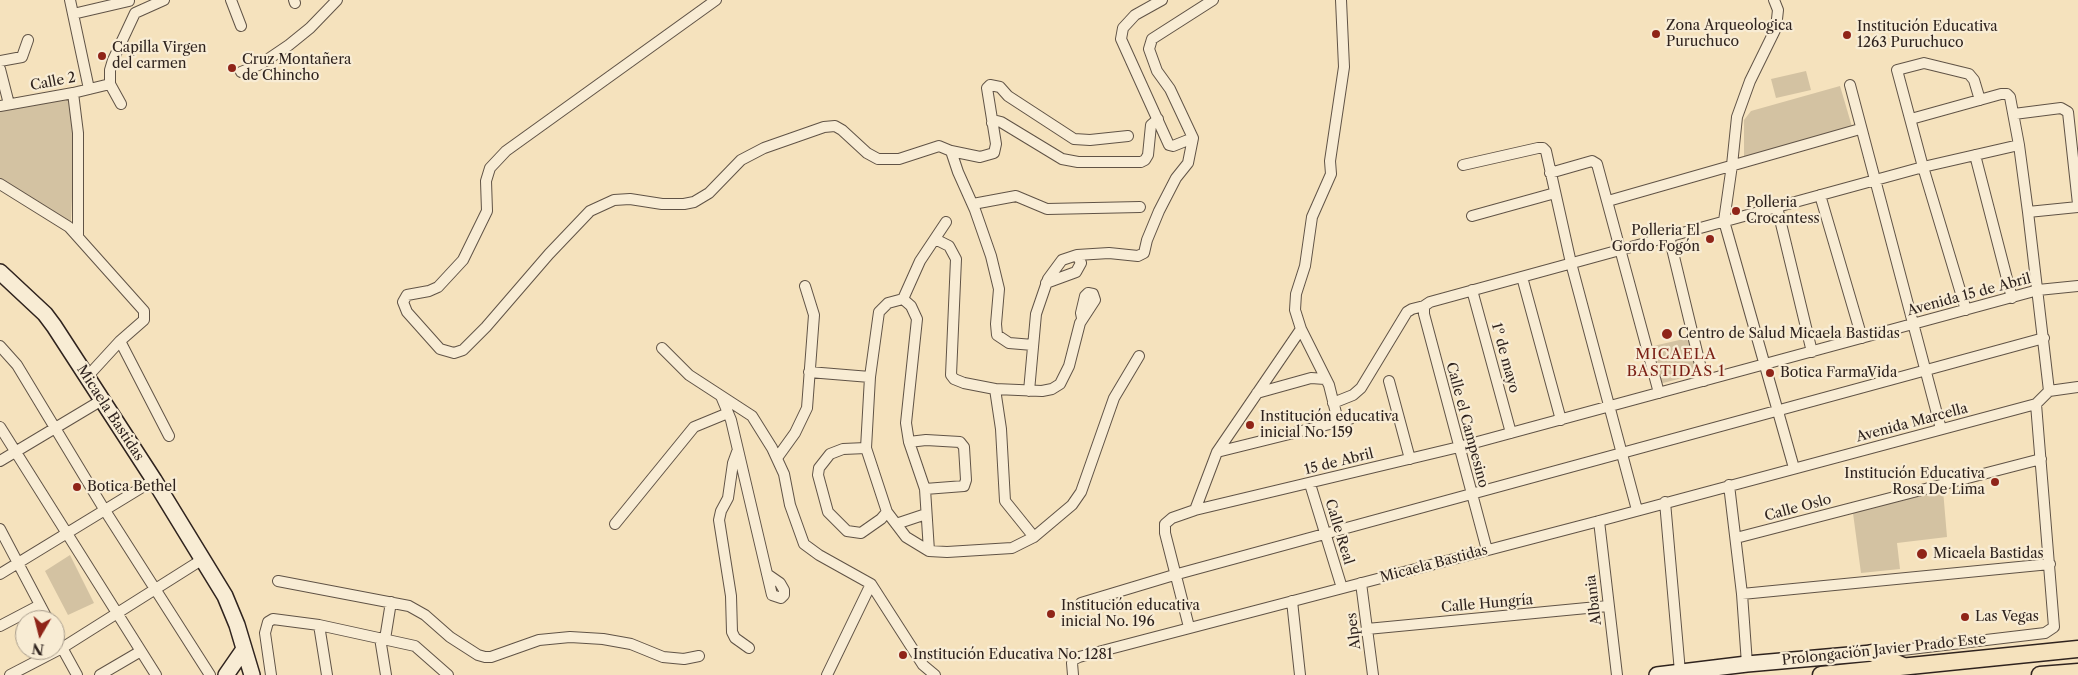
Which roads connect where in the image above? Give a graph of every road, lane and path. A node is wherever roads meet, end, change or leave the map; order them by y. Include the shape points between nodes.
1 (70, 0) edge
2 (129, 0) edge
3 (164, 0) edge
4 (231, 0) edge
5 (337, 0) edge
6 (716, 0) edge
7 (1162, 0) edge
8 (1213, 0) edge
9 (1341, 0) edge
10 (1774, 0) edge
11 (135, 13) junction
12 (73, 14) junction
13 (241, 26) dead end
14 (28, 40) dead end
15 (0, 62) edge
16 (0, 69) edge
17 (241, 72) dead end
18 (110, 84) junction
19 (1850, 85) dead end
20 (89, 89) junction
21 (73, 93) junction
22 (1980, 100) junction
23 (120, 104) dead end
24 (4, 105) edge
25 (2014, 114) junction
26 (1158, 119) junction
27 (1911, 119) junction
28 (992, 124) junction
29 (1860, 129) junction
30 (1128, 136) dead end
31 (1193, 138) junction
32 (2019, 145) junction
33 (951, 152) junction
34 (1975, 155) junction
35 (1463, 165) dead end
36 (1732, 165) junction
37 (1923, 167) junction
38 (1550, 173) junction
39 (1874, 180) junction
40 (0, 184) edge
41 (1555, 193) junction
42 (1820, 195) junction
43 (1608, 201) junction
44 (973, 204) junction
45 (2078, 205) edge
46 (1140, 207) dead end
47 (1777, 207) junction
48 (2028, 212) junction
49 (1472, 216) dead end
50 (1724, 221) junction
51 (946, 222) dead end
52 (1669, 236) junction
53 (78, 238) junction
54 (935, 240) junction
55 (1621, 250) junction
56 (1077, 255) junction
57 (1571, 264) junction
58 (1, 276) edge
59 (1522, 277) junction
60 (1046, 283) junction
61 (805, 286) dead end
62 (2078, 286) edge
63 (1472, 290) junction
64 (2038, 290) junction
65 (2012, 298) junction
66 (903, 299) junction
67 (1424, 306) junction
68 (1966, 310) junction
69 (1082, 318) dead end
70 (1913, 324) junction
71 (1301, 329) junction
72 (1862, 338) junction
73 (2044, 338) junction
74 (120, 341) junction
75 (1033, 345) junction
76 (0, 346) edge
77 (662, 348) dead end
78 (1812, 352) junction
79 (1139, 356) dead end
80 (1765, 365) junction
81 (1925, 371) junction
82 (809, 372) junction
83 (87, 377) junction
84 (870, 377) junction
85 (1325, 379) junction
86 (1389, 381) dead end
87 (1704, 381) junction
88 (2078, 387) edge
89 (995, 389) junction
90 (1029, 391) junction
91 (2050, 391) junction
92 (1258, 393) junction
93 (1659, 393) junction
94 (721, 396) junction
95 (102, 400) junction
96 (1333, 403) junction
97 (2036, 404) junction
98 (1608, 407) junction
99 (1778, 411) junction
100 (728, 413) junction
101 (1350, 419) dead end
102 (1561, 420) junction
103 (1338, 422) junction
104 (0, 427) edge
105 (54, 428) junction
106 (1940, 429) junction
107 (1511, 433) junction
108 (169, 436) dead end
109 (909, 442) junction
110 (1459, 447) junction
111 (866, 448) junction
112 (737, 451) junction
113 (16, 452) junction
114 (1217, 452) junction
115 (1622, 454) junction
116 (777, 458) junction
117 (1410, 459) junction
118 (2041, 459) junction
119 (0, 461) edge
120 (1794, 468) junction
121 (154, 480) junction
122 (1310, 484) junction
123 (1729, 485) junction
124 (925, 489) junction
125 (1472, 495) junction
126 (1665, 502) junction
127 (104, 509) junction
128 (1195, 510) junction
129 (1637, 510) junction
130 (887, 512) junction
131 (926, 514) junction
132 (1599, 521) junction
133 (615, 524) dead end
134 (896, 524) junction
135 (0, 529) edge
136 (68, 534) junction
137 (1325, 535) junction
138 (1034, 537) junction
139 (1736, 538) junction
140 (1487, 550) junction
141 (929, 551) junction
142 (203, 559) junction
143 (19, 564) junction
144 (2050, 564) junction
145 (0, 574) edge
146 (767, 574) dead end
147 (1174, 575) junction
148 (278, 581) dead end
149 (1361, 583) junction
150 (871, 584) junction
151 (156, 588) junction
152 (1342, 588) junction
153 (1742, 594) junction
154 (1292, 601) junction
155 (391, 602) junction
156 (1081, 603) dead end
157 (40, 605) junction
158 (1608, 606) junction
159 (43, 610) edge
160 (117, 612) junction
161 (320, 625) junction
162 (0, 626) edge
163 (1189, 627) junction
164 (1367, 630) junction
165 (383, 639) junction
166 (65, 646) edge
167 (749, 648) dead end
168 (2078, 648) edge
169 (244, 649) junction
170 (141, 651) junction
171 (1872, 653) junction
172 (65, 654) edge
173 (699, 656) dead end
174 (39, 660) edge
175 (1905, 667) junction
176 (1747, 669) edge
177 (1680, 672) junction
178 (2078, 672) edge
179 (828, 674) edge
180 (10, 675) edge
181 (76, 675) edge
182 (100, 675) edge
183 (156, 675) edge
184 (210, 675) edge
185 (226, 675) edge
186 (252, 675) edge
187 (270, 675) edge
188 (327, 675) edge
189 (386, 675) edge
190 (448, 675) edge
191 (935, 675) edge
192 (1072, 675) edge
193 (1300, 675) edge
194 (1373, 675) edge
195 (1617, 675) edge
196 (1657, 675) edge
197 (1821, 675) edge
198 (2040, 675) edge

1 - 12 street
2 - 11 street
2 - 12 street
3 - 11 street
4 - 13 street
5 - 17 street via 289,45
6 - 33 street via 506,151 490,168 486,181 487,211 462,260 438,287 429,292 407,295 404,302 407,312 440,349 454,353 463,350 590,211 614,200 662,204 694,202 709,193 741,160 764,148 824,127 834,126 842,130 878,159 899,159 939,146
7 - 26 street via 1135,15 1123,28 1121,38
8 - 31 street via 1152,39 1149,49 1157,72 1170,89
9 - 71 street via 1344,67 1330,161 1332,174 1312,217 1305,266 1296,294 1295,310
10 - 36 street via 1778,10 1776,28 1736,117
11 - 18 street via 113,60
12 - 20 street
14 - 15 street via 22,57
16 - 24 street
18 - 20 street, Calle 2
18 - 23 street
19 - 29 street
20 - 21 street, Calle 2
21 - 24 street, Calle 2
21 - 53 street via 78,127
22 - 25 street via 2007,94
22 - 27 street
22 - 27 street via 1969,74 1924,63 1898,68
25 - 32 street
25 - 45 street via 2061,108 2068,112
26 - 28 street via 1151,125 1146,160 1134,162 1062,160 1010,126 996,121
26 - 31 street via 1171,146
27 - 37 street
28 - 30 street via 987,88 990,85 1000,87 1008,96 1074,139
28 - 33 street via 994,153 980,157
29 - 36 street
29 - 39 street
31 - 56 street via 1188,163 1176,178 1159,211 1144,253 1138,256 1109,253
32 - 34 street
32 - 48 street
33 - 44 street
34 - 37 street
34 - 65 street
35 - 38 street via 1540,148 1546,151
36 - 43 street
36 - 50 street
37 - 39 street
37 - 68 street
38 - 41 street
38 - 43 street via 1596,162
39 - 42 street
39 - 70 street
40 - 53 street via 63,222
41 - 49 street
41 - 57 street
42 - 47 street
42 - 72 street
43 - 55 street
44 - 46 street via 1016,196 1047,209
44 - 75 street via 999,289 997,335 1008,342
45 - 48 street
47 - 50 street
47 - 78 street
48 - 64 street
50 - 52 street
50 - 80 street
51 - 54 street
52 - 55 street
52 - 87 street
53 - 74 street via 144,311 144,320
54 - 66 street via 920,262
54 - 89 street via 949,246 956,259 951,375 964,383
55 - 57 street
55 - 93 street
56 - 60 street via 1062,260
56 - 60 street via 1081,263 1076,272
57 - 59 street
57 - 98 street
58 - 83 street, Micaela Bastidas via 45,314
59 - 63 street
59 - 102 street
60 - 75 street via 1036,314
61 - 82 street via 814,315
62 - 64 street, Avenida 15 de Abril
63 - 67 street
63 - 107 street, 1º de mayo
64 - 65 street, Avenida 15 de Abril
64 - 73 street
65 - 68 street, Avenida 15 de Abril
66 - 84 street via 888,303 879,312
66 - 109 street via 911,306 917,319 906,424
67 - 96 street via 1407,312 1361,388 1353,396
67 - 110 street, Calle el Campesino
68 - 70 street, Avenida 15 de Abril
69 - 90 street via 1069,366 1060,384 1052,389
70 - 72 street, Avenida 15 de Abril
70 - 81 street
71 - 85 street
71 - 92 street
72 - 78 street, Avenida 15 de Abril
73 - 81 street
73 - 91 street
74 - 83 street
74 - 108 street
75 - 90 street
76 - 105 street via 17,366
77 - 94 street via 689,375
78 - 80 street, Avenida 15 de Abril
79 - 138 street via 1114,398 1081,492 1072,505
80 - 87 street, Avenida 15 de Abril
80 - 99 street
81 - 99 street
81 - 106 street
82 - 84 street
82 - 116 street via 807,408 795,433
83 - 95 street, Micaela Bastidas
84 - 111 street
85 - 92 street via 1311,378
85 - 96 street
86 - 117 street
87 - 93 street, Avenida 15 de Abril
88 - 91 street
89 - 90 street
89 - 138 street via 1005,501
91 - 97 street
92 - 114 street
93 - 98 street, Avenida 15 de Abril
94 - 100 street
94 - 116 street via 752,416
95 - 105 street
95 - 121 street, Micaela Bastidas
96 - 103 street
97 - 106 street, Avenida Marcella
97 - 118 street
98 - 102 street, 15 de Abril
98 - 115 street
99 - 115 street
99 - 120 street
100 - 112 street
100 - 133 street via 694,427
101 - 103 street
102 - 107 street, 15 de Abril
103 - 114 street
104 - 113 street
105 - 113 street
105 - 127 street
106 - 120 street, Avenida Marcella
107 - 110 street, 15 de Abril
109 - 124 street
109 - 124 street via 960,442 964,446 964,486
110 - 117 street, 15 de Abril
110 - 125 street, Calle el Campesino
111 - 130 street
111 - 130 street via 843,449 830,454 819,468 828,512 847,531 861,533
112 - 146 street
112 - 167 street via 728,498 719,520 731,596 732,632
113 - 119 street
113 - 136 street
114 - 128 street
115 - 125 street
115 - 129 street
116 - 150 street via 804,544
117 - 122 street, 15 de Abril
118 - 139 street, Calle Oslo
118 - 144 street
120 - 123 street, Micaela Bastidas
121 - 127 street
121 - 142 street, Micaela Bastidas
122 - 128 street, 15 de Abril
122 - 137 street, Calle Real
123 - 126 street, Micaela Bastidas
123 - 139 street
124 - 131 street
125 - 137 street
125 - 140 street, Calle el Campesino
126 - 129 street, Micaela Bastidas
126 - 177 street
127 - 136 street
127 - 151 street
128 - 147 street, 15 de Abril via 1165,524
129 - 132 street, Micaela Bastidas
130 - 134 street
131 - 134 street
131 - 141 street
132 - 140 street, Micaela Bastidas
132 - 158 street, Albania
134 - 141 street via 906,536
135 - 143 street
136 - 143 street
136 - 160 street
137 - 147 street
137 - 152 street, Calle Real
138 - 141 street via 1012,548
139 - 153 street
140 - 149 street, Micaela Bastidas
142 - 151 street
142 - 169 street, Micaela Bastidas via 229,605
143 - 145 street
143 - 157 street
144 - 153 street
144 - 171 street, Prolongación Javier Prado Este via 2054,624 2051,630
147 - 156 street
147 - 163 street
148 - 155 street
149 - 152 street, Micaela Bastidas
149 - 164 street, Alpes
150 - 179 street
150 - 191 street via 922,665
151 - 160 street
151 - 184 street
152 - 154 street, Micaela Bastidas
153 - 176 street
154 - 163 street, Micaela Bastidas
154 - 193 street
155 - 165 street
155 - 173 street via 408,606 450,637 485,657 539,640 570,637 603,638 631,644 663,657 684,659
157 - 159 street
157 - 162 street
158 - 164 street, Calle Hungría
158 - 195 street, Albania
160 - 166 street
160 - 170 street
161 - 165 street
161 - 187 street via 283,619 268,622 264,633
161 - 188 street
163 - 192 street, Micaela Bastidas via 1073,660
164 - 194 street, Alpes
165 - 189 street
165 - 190 street via 415,646
168 - 175 main road, Prolongación Javier Prado Este
169 - 185 street
169 - 186 street, Micaela Bastidas
170 - 182 street
170 - 183 street
171 - 175 main road
171 - 176 street, Prolongación Javier Prado Este
172 - 181 street
174 - 180 street
175 - 197 main road, Prolongación Javier Prado Este
176 - 177 street, Prolongación Javier Prado Este
177 - 196 street, Prolongación Javier Prado Este
178 - 198 main road

